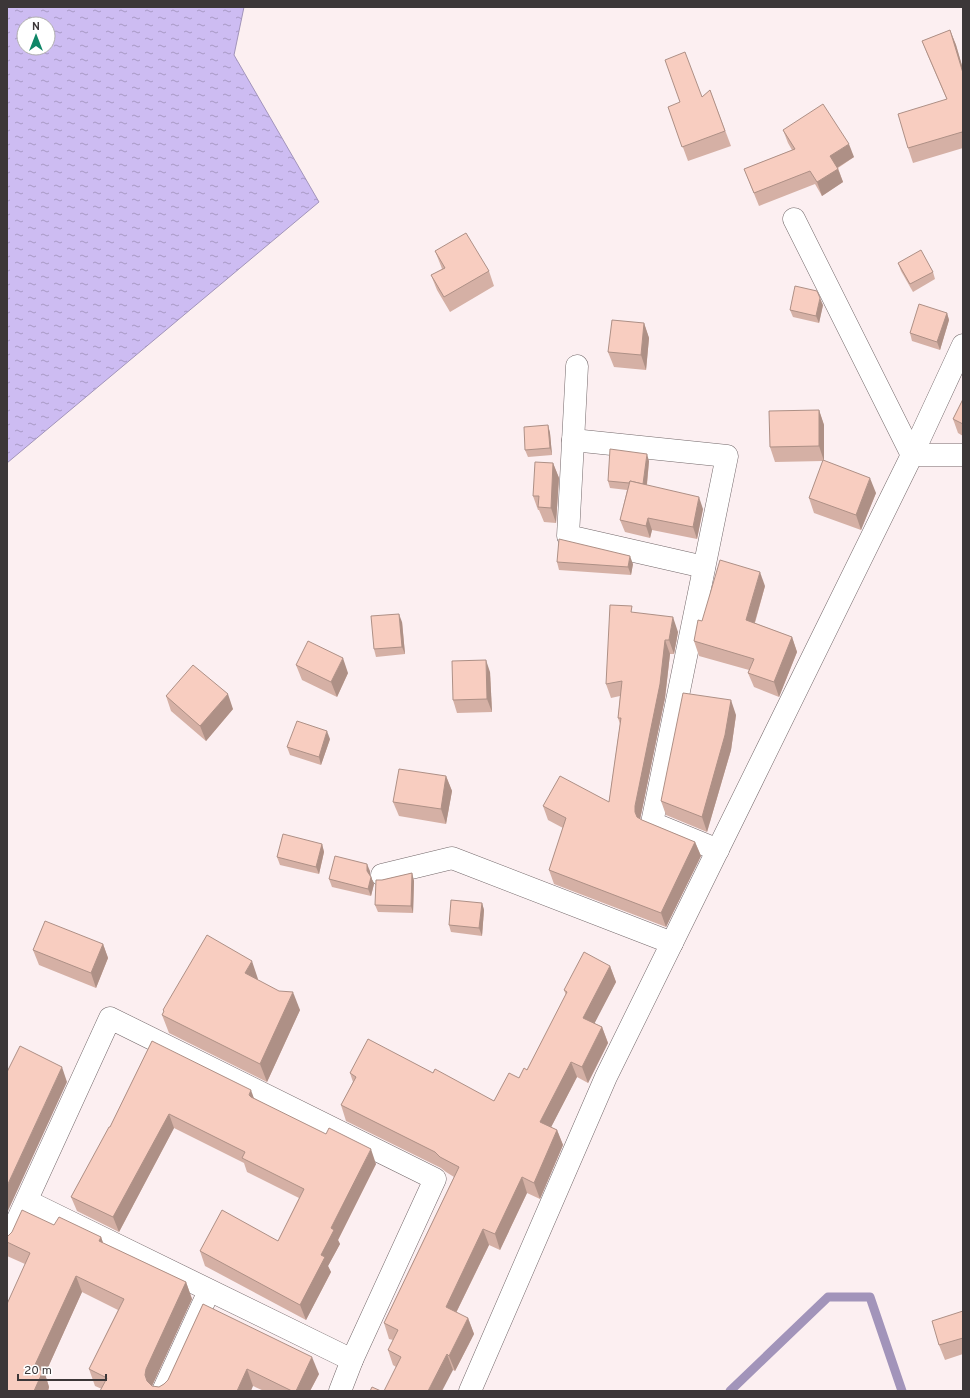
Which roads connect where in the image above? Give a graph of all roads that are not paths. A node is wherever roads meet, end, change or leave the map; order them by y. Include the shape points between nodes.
1 (794, 219) dead end
2 (963, 345) edge
3 (577, 366) dead end
4 (573, 440) junction
5 (912, 455) junction
6 (963, 455) edge
7 (704, 567) junction
8 (718, 850) junction
9 (382, 875) dead end
10 (672, 943) junction
11 (27, 1201) junction
12 (7, 1243) edge
13 (209, 1291) junction
14 (352, 1360) junction
15 (163, 1391) edge
16 (340, 1391) edge
17 (470, 1391) edge

1 - 5 street
2 - 5 street
3 - 4 street
4 - 7 street via 568,536
4 - 7 street via 727,456
5 - 6 street
5 - 8 street
7 - 8 street via 652,823
8 - 10 street
9 - 10 street via 452,858
10 - 17 street via 606,1077
11 - 12 street
11 - 13 street
11 - 14 street via 110,1018 435,1179
13 - 14 street
13 - 15 street
14 - 16 street

